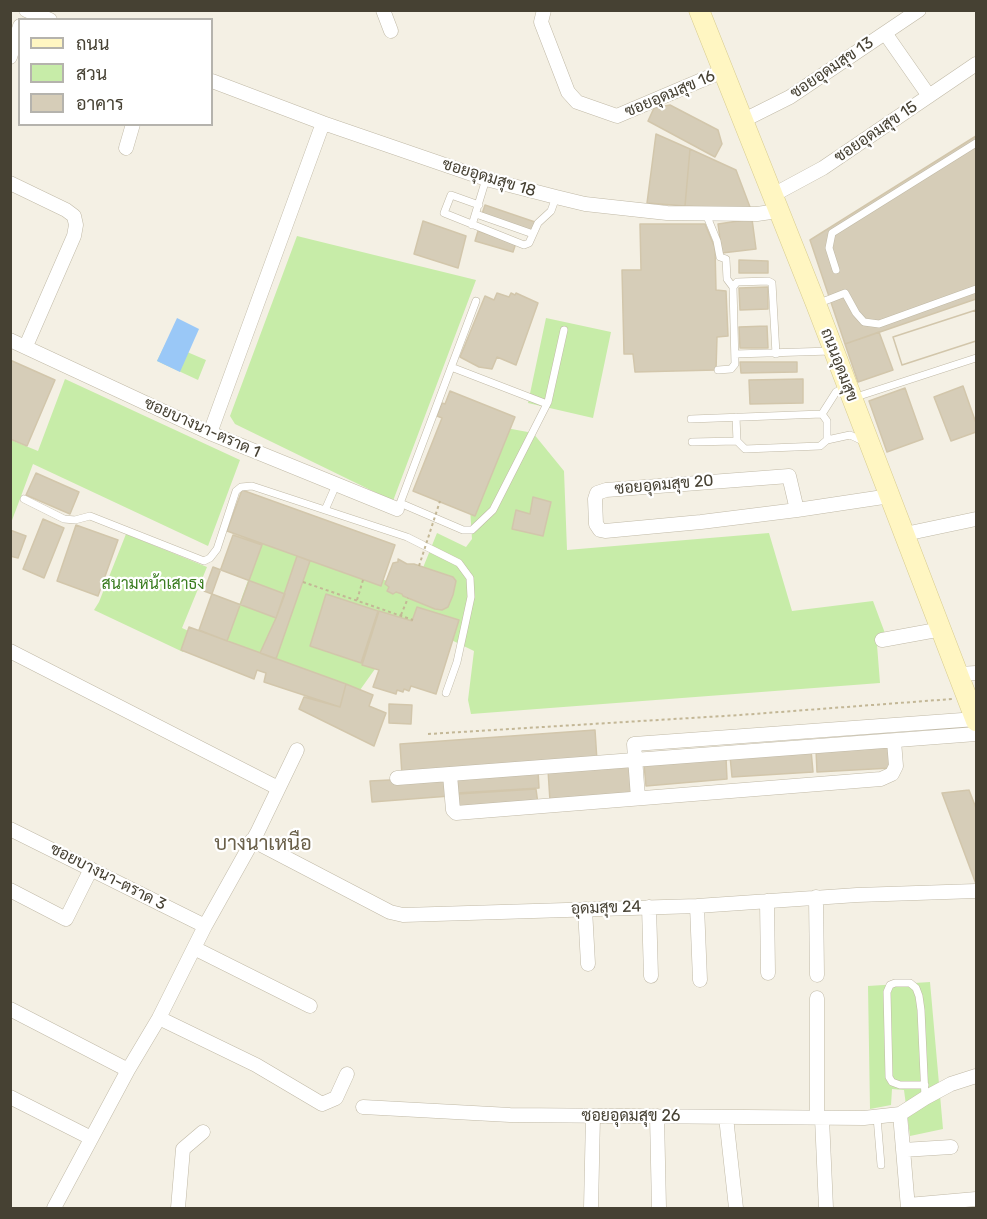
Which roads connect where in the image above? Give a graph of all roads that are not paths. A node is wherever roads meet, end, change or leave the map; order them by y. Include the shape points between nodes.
1 (25, 10) edge
2 (383, 10) edge
3 (544, 10) edge
4 (919, 10) edge
5 (702, 12) edge
6 (45, 18) edge
7 (391, 31) dead end
8 (18, 32) edge
9 (885, 33) junction
10 (10, 57) edge
11 (976, 64) edge
12 (723, 71) junction
13 (213, 81) edge
14 (929, 96) junction
15 (742, 120) junction
16 (323, 123) junction
17 (132, 126) edge
18 (976, 142) edge
19 (126, 148) dead end
20 (486, 179) junction
21 (10, 183) edge
22 (556, 197) junction
23 (776, 203) junction
24 (478, 206) junction
25 (476, 214) junction
26 (706, 214) junction
27 (472, 225) junction
28 (533, 234) junction
29 (836, 270) dead end
30 (733, 287) junction
31 (976, 289) edge
32 (476, 301) dead end
33 (816, 304) junction
34 (564, 330) dead end
35 (10, 340) edge
36 (26, 346) junction
37 (833, 351) junction
38 (735, 354) junction
39 (776, 354) junction
40 (976, 358) edge
41 (451, 367) junction
42 (718, 370) dead end
43 (850, 392) junction
44 (547, 404) junction
45 (822, 414) junction
46 (735, 417) junction
47 (690, 418) dead end
48 (210, 433) junction
49 (827, 440) junction
50 (737, 441) junction
51 (692, 442) dead end
52 (870, 444) junction
53 (336, 485) junction
54 (890, 496) junction
55 (24, 499) dead end
56 (399, 506) junction
57 (325, 510) junction
58 (797, 510) junction
59 (976, 519) edge
60 (904, 534) junction
61 (942, 628) junction
62 (882, 640) dead end
63 (10, 651) edge
64 (968, 674) edge
65 (446, 693) dead end
66 (976, 720) edge
67 (901, 724) junction
68 (976, 734) edge
69 (898, 741) junction
70 (297, 750) dead end
71 (636, 761) junction
72 (450, 775) junction
73 (397, 778) dead end
74 (278, 788) junction
75 (638, 798) junction
76 (10, 829) edge
77 (252, 840) junction
78 (91, 869) junction
79 (10, 890) edge
80 (976, 891) edge
81 (816, 897) junction
82 (767, 900) junction
83 (697, 906) junction
84 (649, 907) junction
85 (585, 909) junction
86 (205, 926) junction
87 (194, 948) junction
88 (588, 964) dead end
89 (768, 973) dead end
90 (818, 975) dead end
91 (651, 976) dead end
92 (700, 980) dead end
93 (817, 998) dead end
94 (310, 1006) dead end
95 (10, 1009) edge
96 (159, 1018) junction
97 (128, 1070) junction
98 (348, 1074) dead end
99 (976, 1076) edge
100 (925, 1092) junction
101 (10, 1097) edge
102 (363, 1107) dead end
103 (900, 1114) junction
104 (593, 1116) junction
105 (657, 1116) junction
106 (877, 1116) junction
107 (726, 1117) junction
108 (820, 1118) junction
109 (203, 1132) dead end
110 (91, 1138) junction
111 (951, 1147) dead end
112 (903, 1150) junction
113 (881, 1165) dead end
114 (976, 1199) edge
115 (908, 1207) edge
116 (54, 1209) edge
117 (178, 1209) edge
118 (591, 1209) edge
119 (659, 1209) edge
120 (736, 1209) edge
121 (826, 1209) edge

1 - 6 street
2 - 7 street
3 - 12 street, ซอยอุดมสุข 16 via 542,22 568,92 577,102 617,116
4 - 9 street, ซอยอุดมสุข 13
5 - 12 main road, ถนนอุดมสุข
8 - 10 street
9 - 14 street
9 - 15 street, ซอยอุดมสุข 13 via 790,97
11 - 14 street, ซอยอุดมสุข 15
12 - 15 main road, ถนนอุดมสุข
13 - 16 street, ซอยอุดมสุข 18
14 - 23 street, ซอยอุดมสุข 15
15 - 23 main road, ถนนอุดมสุข
16 - 20 street, ซอยอุดมสุข 18
16 - 48 street
17 - 19 street
18 - 29 lane via 832,233 829,248
20 - 22 street, ซอยอุดมสุข 18
20 - 24 lane
21 - 36 street via 66,210 74,216 76,225
22 - 26 street, ซอยอุดมสุข 18 via 585,204
22 - 28 lane via 551,211
23 - 26 street, ซอยอุดมสุข 18 via 758,214
23 - 33 main road, ถนนอุดมสุข
24 - 25 lane
24 - 27 lane via 451,195 444,213
25 - 27 lane
25 - 28 lane
26 - 30 lane via 720,257 726,259 727,279
27 - 28 lane via 524,245
30 - 38 lane
30 - 39 lane via 737,282 772,283
31 - 33 lane via 879,324 864,322 845,293
32 - 41 lane
33 - 37 main road, ถนนอุดมสุข
34 - 44 lane
35 - 36 street, ซอยบางนา-ตราด 1
36 - 48 street, ซอยบางนา-ตราด 1
37 - 39 lane
37 - 43 main road, ถนนอุดมสุข
38 - 39 lane
38 - 42 lane via 734,368
40 - 43 lane
41 - 44 lane
41 - 56 lane
43 - 45 lane via 836,392
43 - 52 main road, ถนนอุดมสุข
44 - 56 lane via 493,510 472,530
45 - 46 lane
45 - 49 lane via 827,421
46 - 47 lane
46 - 50 lane
48 - 53 street, ซอยบางนา-ตราด 1
49 - 50 lane via 820,446 745,449
49 - 52 lane via 850,435
50 - 51 lane
52 - 54 main road, ถนนอุดมสุข
53 - 56 street, ซอยบางนา-ตราด 1
53 - 57 lane
54 - 58 street, ซอยอุดมสุข 20
54 - 60 main road, ถนนอุดมสุข
55 - 57 lane via 64,519 90,516 204,561 217,549 241,486 252,486
57 - 65 lane via 407,537 459,563 470,578 471,597
58 - 58 street, ซอยอุดมสุข 20 via 789,476 606,490 597,493 595,499 596,524 605,531
59 - 60 street
60 - 61 main road, ถนนอุดมสุข
61 - 62 street
61 - 64 main road, ถนนอุดมสุข
63 - 74 street
64 - 66 main road, ถนนอุดมสุข via 968,699
66 - 67 street
67 - 69 street
67 - 71 street via 634,744
68 - 69 street
69 - 71 street
69 - 75 street via 896,766 892,774 881,779
70 - 74 street
71 - 72 street
71 - 75 street
72 - 73 street
72 - 75 street via 456,813
74 - 77 street
76 - 78 street, ซอยบางนา-ตราด 3
77 - 85 street, อุดมสุข 24 via 390,912 403,915
77 - 86 street
78 - 79 street via 66,919
78 - 86 street, ซอยบางนา-ตราด 3
80 - 81 street, อุดมสุข 24
81 - 82 street, อุดมสุข 24
81 - 90 street
82 - 83 street, อุดมสุข 24
82 - 89 street
83 - 84 street, อุดมสุข 24
83 - 92 street
84 - 85 street, อุดมสุข 24
84 - 91 street
85 - 88 street
86 - 87 street
87 - 94 street
87 - 96 street
93 - 108 street
95 - 97 street
96 - 97 street
96 - 98 street via 256,1065 322,1104 336,1098
97 - 110 street
99 - 100 street, ซอยอุดมสุข 26
100 - 100 lane via 919,996 910,983 895,983 887,993 889,1077 892,1082
100 - 103 street, ซอยอุดมสุข 26
101 - 110 street
102 - 104 street, ซอยอุดมสุข 26
103 - 106 street, ซอยอุดมสุข 26
103 - 112 street
104 - 105 street, ซอยอุดมสุข 26
104 - 118 street
105 - 107 street, ซอยอุดมสุข 26
105 - 119 street
106 - 108 street, ซอยอุดมสุข 26
106 - 113 lane
107 - 108 street, ซอยอุดมสุข 26
107 - 120 street
108 - 121 street
109 - 117 street via 183,1149
110 - 116 street
111 - 112 street
112 - 115 street
114 - 115 street

